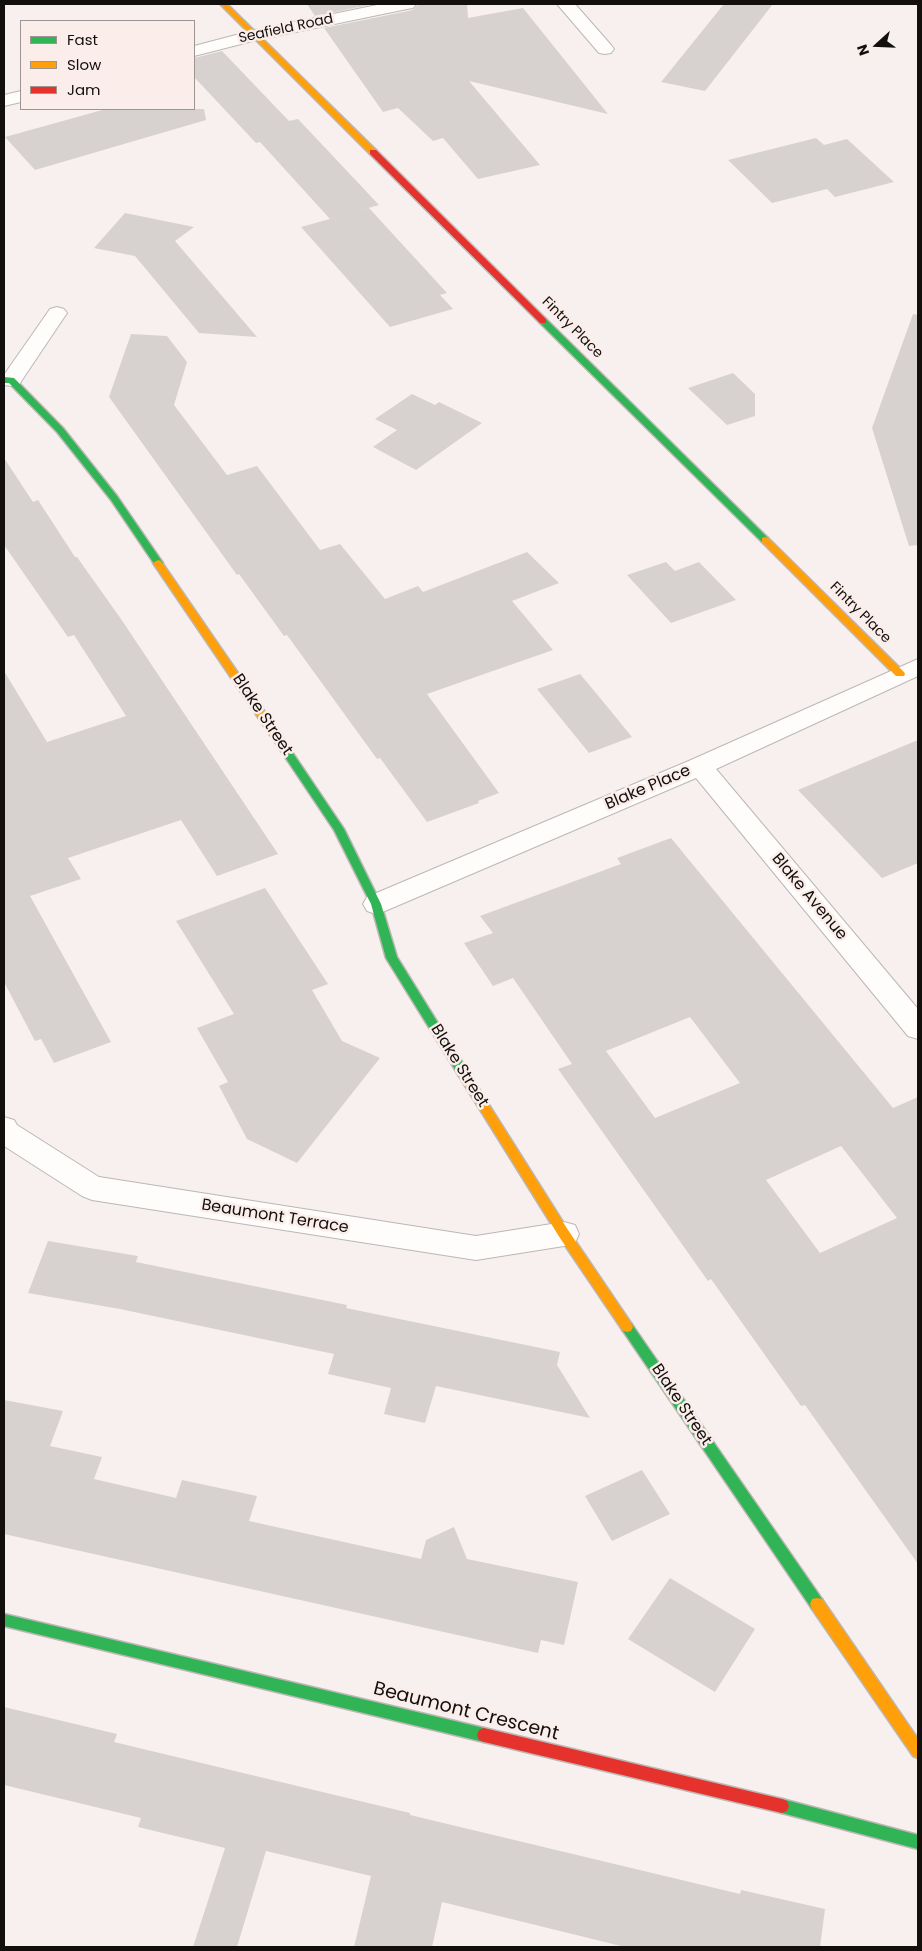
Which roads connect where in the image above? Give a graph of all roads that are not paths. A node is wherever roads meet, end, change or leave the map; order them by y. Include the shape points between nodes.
1 (223, 4) edge
2 (407, 4) edge
3 (566, 4) edge
4 (254, 35) junction
5 (605, 49) dead end
6 (195, 51) edge
7 (20, 96) edge
8 (4, 101) edge
9 (57, 313) dead end
10 (7, 380) edge
11 (909, 671) edge
12 (700, 766) junction
13 (376, 904) junction
14 (918, 1028) edge
15 (4, 1128) edge
16 (564, 1234) junction
17 (4, 1620) edge
18 (918, 1751) edge
19 (918, 1842) edge

1 - 4 street, Fintry Place
2 - 4 street, Seafield Road
3 - 5 street
4 - 6 street, Seafield Road
4 - 11 street, Fintry Place
7 - 8 street
9 - 10 street, Blake Street
10 - 13 street, Blake Street via 60,430 114,498 339,829
11 - 12 street, Blake Place
12 - 13 street, Blake Place
12 - 14 street, Blake Avenue
13 - 16 street, Blake Street via 392,958
15 - 16 street, Beaumont Terrace via 92,1188 476,1248
16 - 18 street, Blake Street
17 - 19 street, Beaumont Crescent via 775,1804

